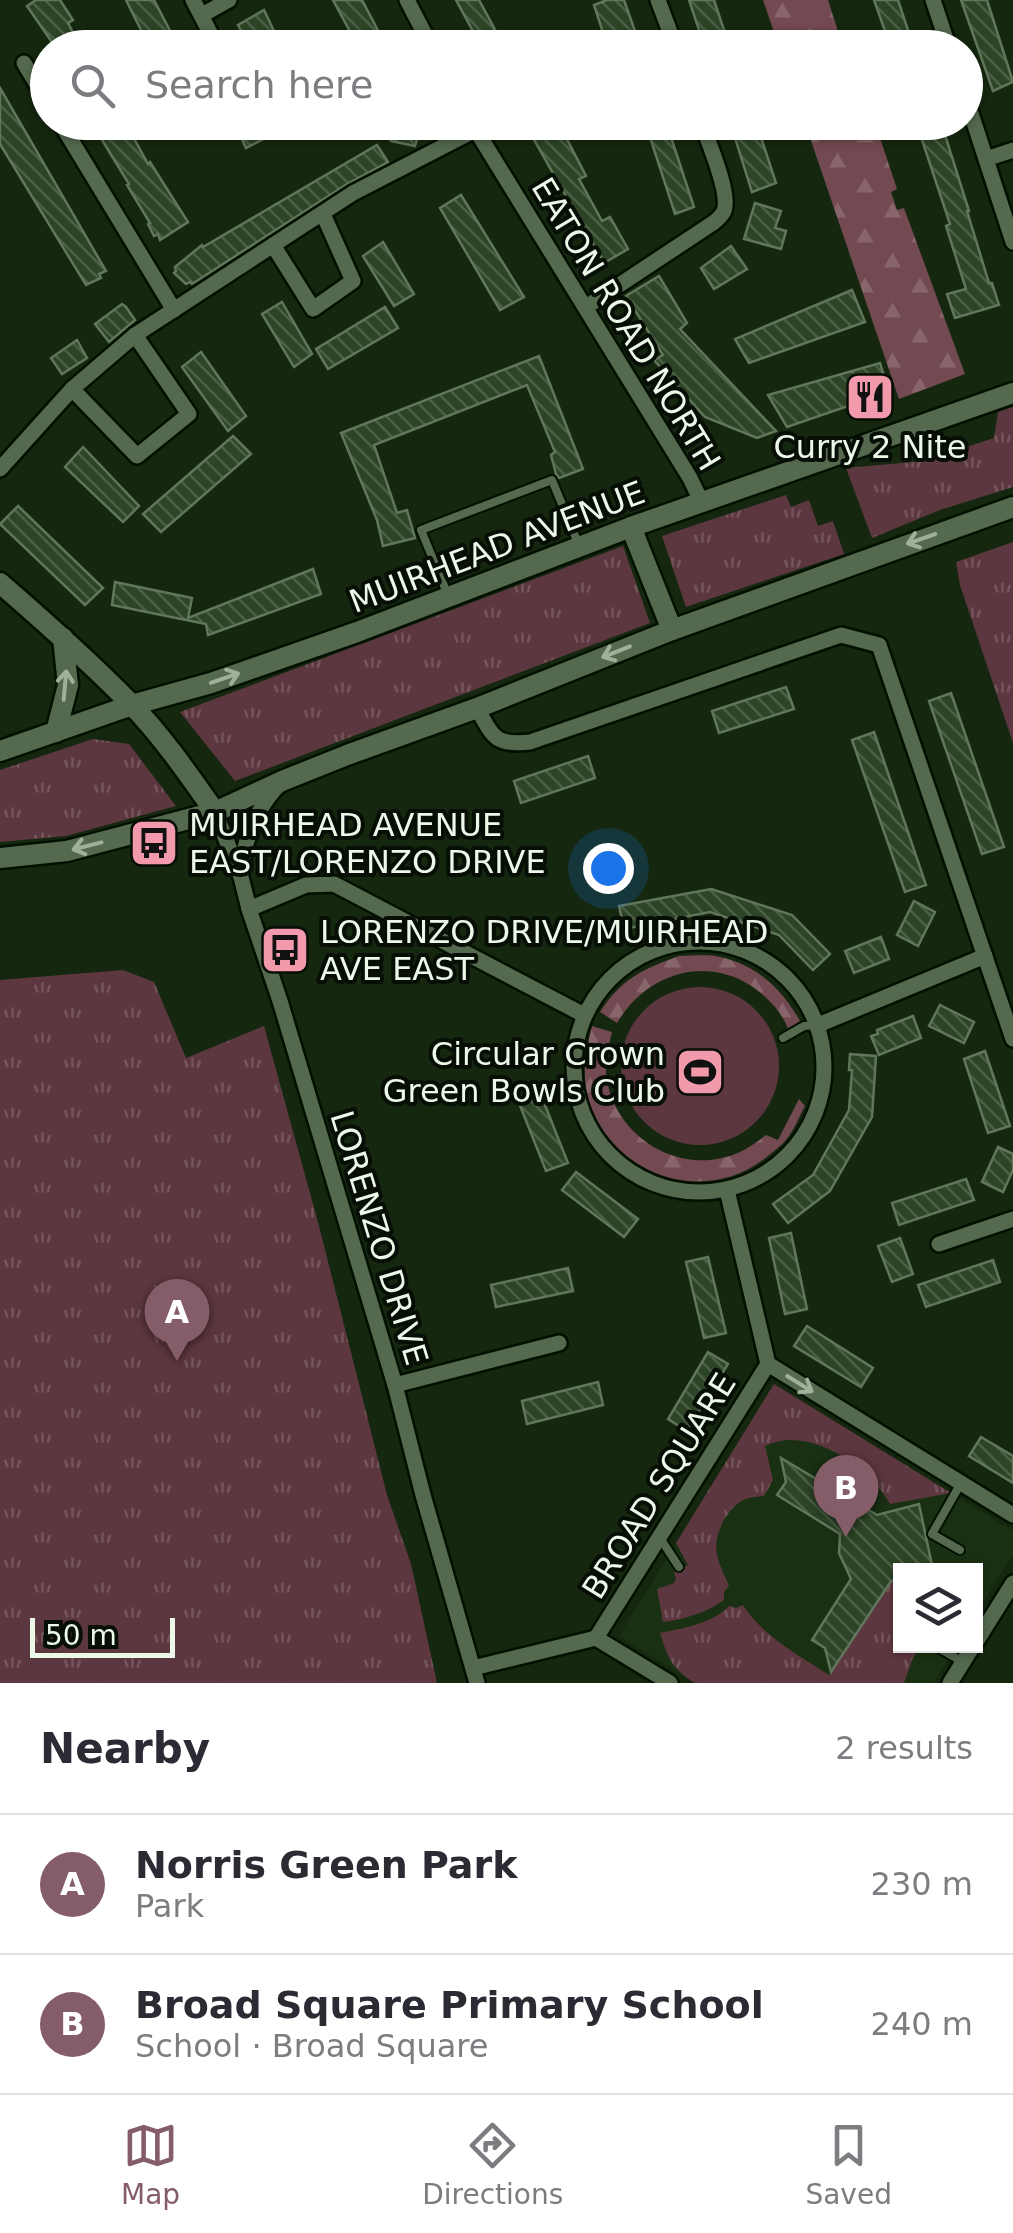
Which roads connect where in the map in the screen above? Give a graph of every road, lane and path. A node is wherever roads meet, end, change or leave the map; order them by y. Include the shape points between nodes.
1 (229, 0) edge
2 (407, 0) edge
3 (658, 0) edge
4 (933, 0) edge
5 (198, 7) edge
6 (209, 30) edge
7 (423, 30) edge
8 (669, 30) edge
9 (942, 30) edge
10 (24, 64) dead end
11 (30, 74) edge
12 (71, 140) edge
13 (448, 140) edge
14 (482, 140) edge
15 (707, 140) edge
16 (980, 140) edge
17 (1013, 150) edge
18 (986, 159) junction
19 (322, 214) junction
20 (1013, 242) edge
21 (274, 245) junction
22 (586, 307) junction
23 (174, 310) junction
24 (134, 335) junction
25 (72, 389) junction
26 (1013, 393) edge
27 (0, 469) edge
28 (702, 503) junction
29 (1013, 506) edge
30 (631, 527) junction
31 (580, 547) junction
32 (0, 583) edge
33 (448, 597) junction
34 (672, 630) junction
35 (63, 638) junction
36 (132, 705) junction
37 (477, 708) junction
38 (56, 732) junction
39 (0, 751) edge
40 (282, 781) junction
41 (215, 812) junction
42 (4, 858) edge
43 (241, 877) junction
44 (249, 908) junction
45 (984, 956) junction
46 (584, 1015) junction
47 (818, 1024) junction
48 (783, 1038) dead end
49 (1013, 1039) edge
50 (728, 1190) junction
51 (1013, 1219) edge
52 (939, 1244) dead end
53 (560, 1343) dead end
54 (768, 1364) junction
55 (394, 1385) junction
56 (961, 1483) junction
57 (1013, 1515) edge
58 (659, 1537) junction
59 (960, 1550) dead end
60 (679, 1568) dead end
61 (1013, 1582) edge
62 (983, 1630) edge
63 (596, 1638) junction
64 (947, 1653) edge
65 (968, 1653) edge
66 (963, 1662) junction
67 (475, 1676) edge
68 (670, 1683) edge
69 (950, 1683) edge

1 - 5 street
2 - 7 street
3 - 8 street
4 - 9 street
5 - 6 street
10 - 11 street
12 - 23 street
13 - 19 street
14 - 22 street, EATON ROAD NORTH
15 - 22 street via 724,192 723,214
16 - 18 street
17 - 18 street
18 - 20 street
19 - 21 street
19 - 21 street via 354,281 313,308
21 - 23 street
22 - 28 street, EATON ROAD NORTH
23 - 24 street
24 - 25 street
24 - 25 street via 189,414 137,456
25 - 27 street
26 - 28 street, MUIRHEAD AVENUE
28 - 30 street, MUIRHEAD AVENUE
29 -> 34 street
30 - 31 street, MUIRHEAD AVENUE
30 - 34 street
31 - 33 street, MUIRHEAD AVENUE
31 - 33 lane via 552,480 536,486 422,530
32 - 35 street
36 -> 33 street, MUIRHEAD AVENUE
34 -> 37 street
35 - 36 street
38 -> 35 street via 68,684
36 - 38 street, MUIRHEAD AVENUE
36 - 41 street
37 - 40 street
37 - 45 street via 494,738 530,742 842,635 879,645
38 - 39 street, MUIRHEAD AVENUE
40 - 41 street
40 - 43 street via 250,828
41 -> 42 street via 67,851
41 - 43 street, LORENZO DRIVE
43 - 44 street, LORENZO DRIVE
44 - 46 street via 306,886 334,884
44 - 55 street, LORENZO DRIVE
45 - 47 street
45 - 49 street
46 - 47 street via 608,980 642,955 682,942 725,944 764,960 797,987
46 - 50 street via 574,1054 576,1093 603,1146 649,1183 688,1192
47 - 48 lane
47 - 50 street via 825,1066 819,1108 798,1145 767,1174
50 - 54 street, BROAD SQUARE
51 - 52 street
53 - 55 street
54 -> 56 street, BROAD SQUARE
54 - 58 street, BROAD SQUARE
55 - 67 street, LORENZO DRIVE
56 - 57 street, BROAD SQUARE
56 - 59 lane via 932,1534
58 - 60 lane
58 - 63 street, BROAD SQUARE
61 - 62 street
63 - 67 street, BROAD SQUARE
63 - 68 street, BROAD SQUARE
64 - 66 lane
65 - 66 street
66 - 69 street

